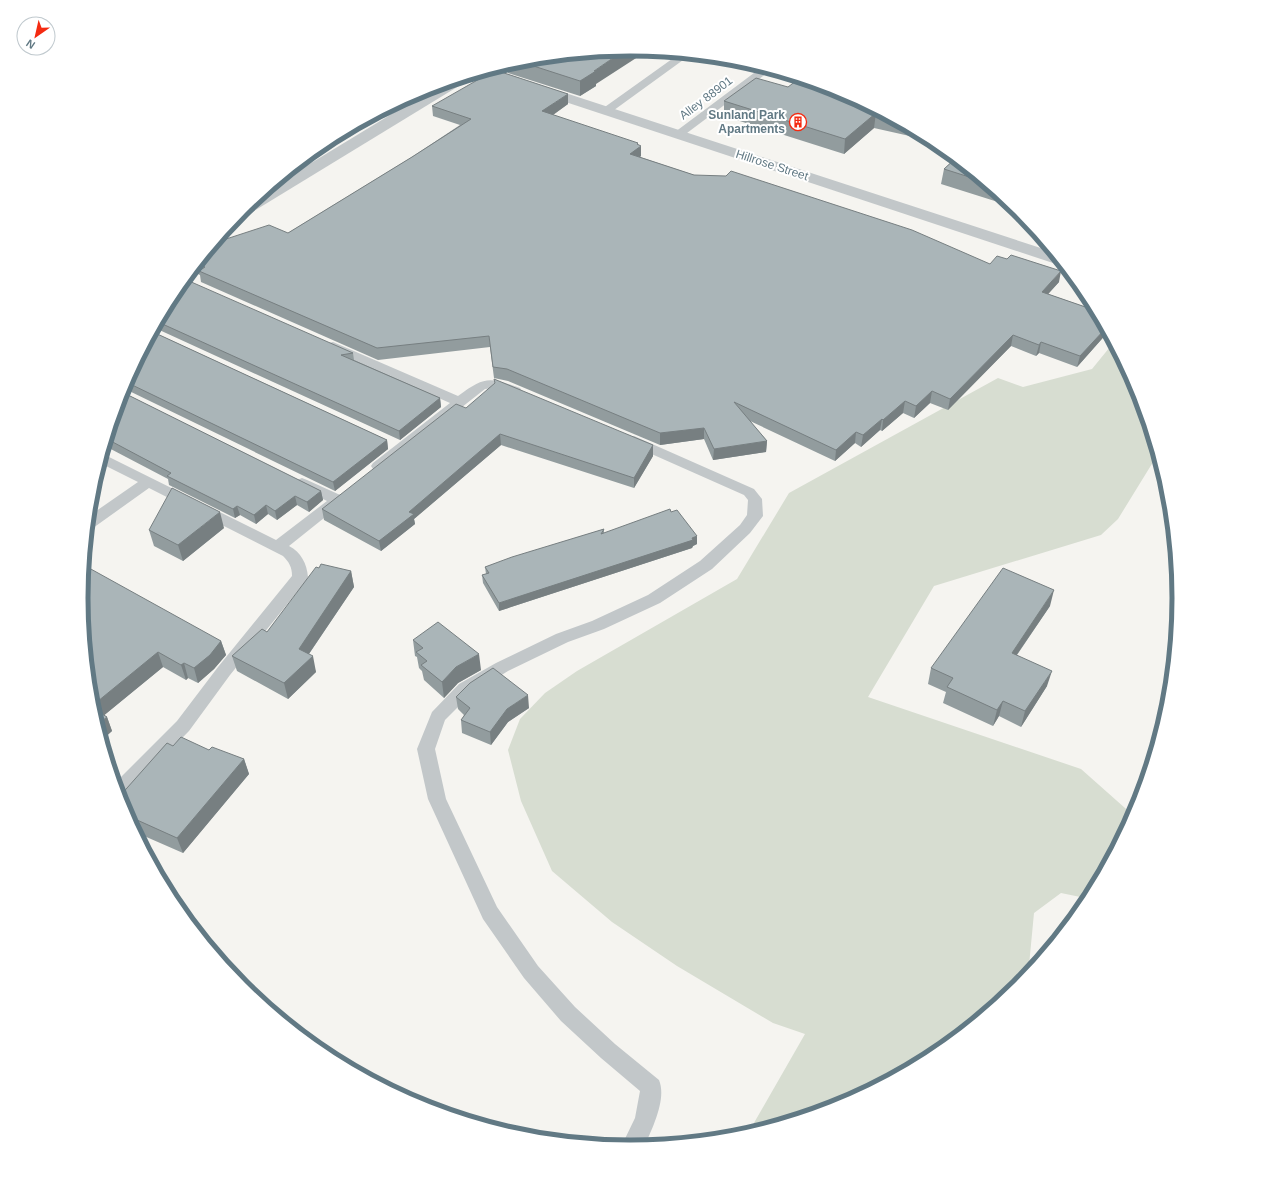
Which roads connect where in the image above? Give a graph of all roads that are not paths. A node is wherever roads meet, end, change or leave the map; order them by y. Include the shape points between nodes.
1 (679, 58) edge
2 (762, 72) edge
3 (492, 74) edge
4 (441, 90) edge
5 (606, 111) junction
6 (679, 134) junction
7 (270, 194) edge
8 (1051, 256) edge
9 (321, 341) edge
10 (531, 397) edge
11 (459, 402) junction
12 (619, 435) edge
13 (106, 460) edge
14 (288, 476) edge
15 (366, 476) edge
16 (148, 482) junction
17 (94, 520) edge
18 (277, 547) junction
19 (122, 788) edge
20 (635, 1141) edge

1 - 5 lane
2 - 6 lane, Alley 88901
3 - 5 street, Hillrose Street
4 - 7 street
5 - 6 street, Hillrose Street
6 - 8 street, Hillrose Street
9 - 11 lane
10 - 11 lane via 493,383 480,386
11 - 15 lane via 393,444
12 - 20 lane via 749,492 755,499 755,516 745,529 706,565 654,599 502,666 465,689 438,717 426,749 437,799 490,913 531,972 568,1014 651,1087 646,1119
13 - 16 lane
14 - 18 lane via 343,495
16 - 17 lane
16 - 18 lane
18 - 19 lane via 296,559 300,577 183,726

